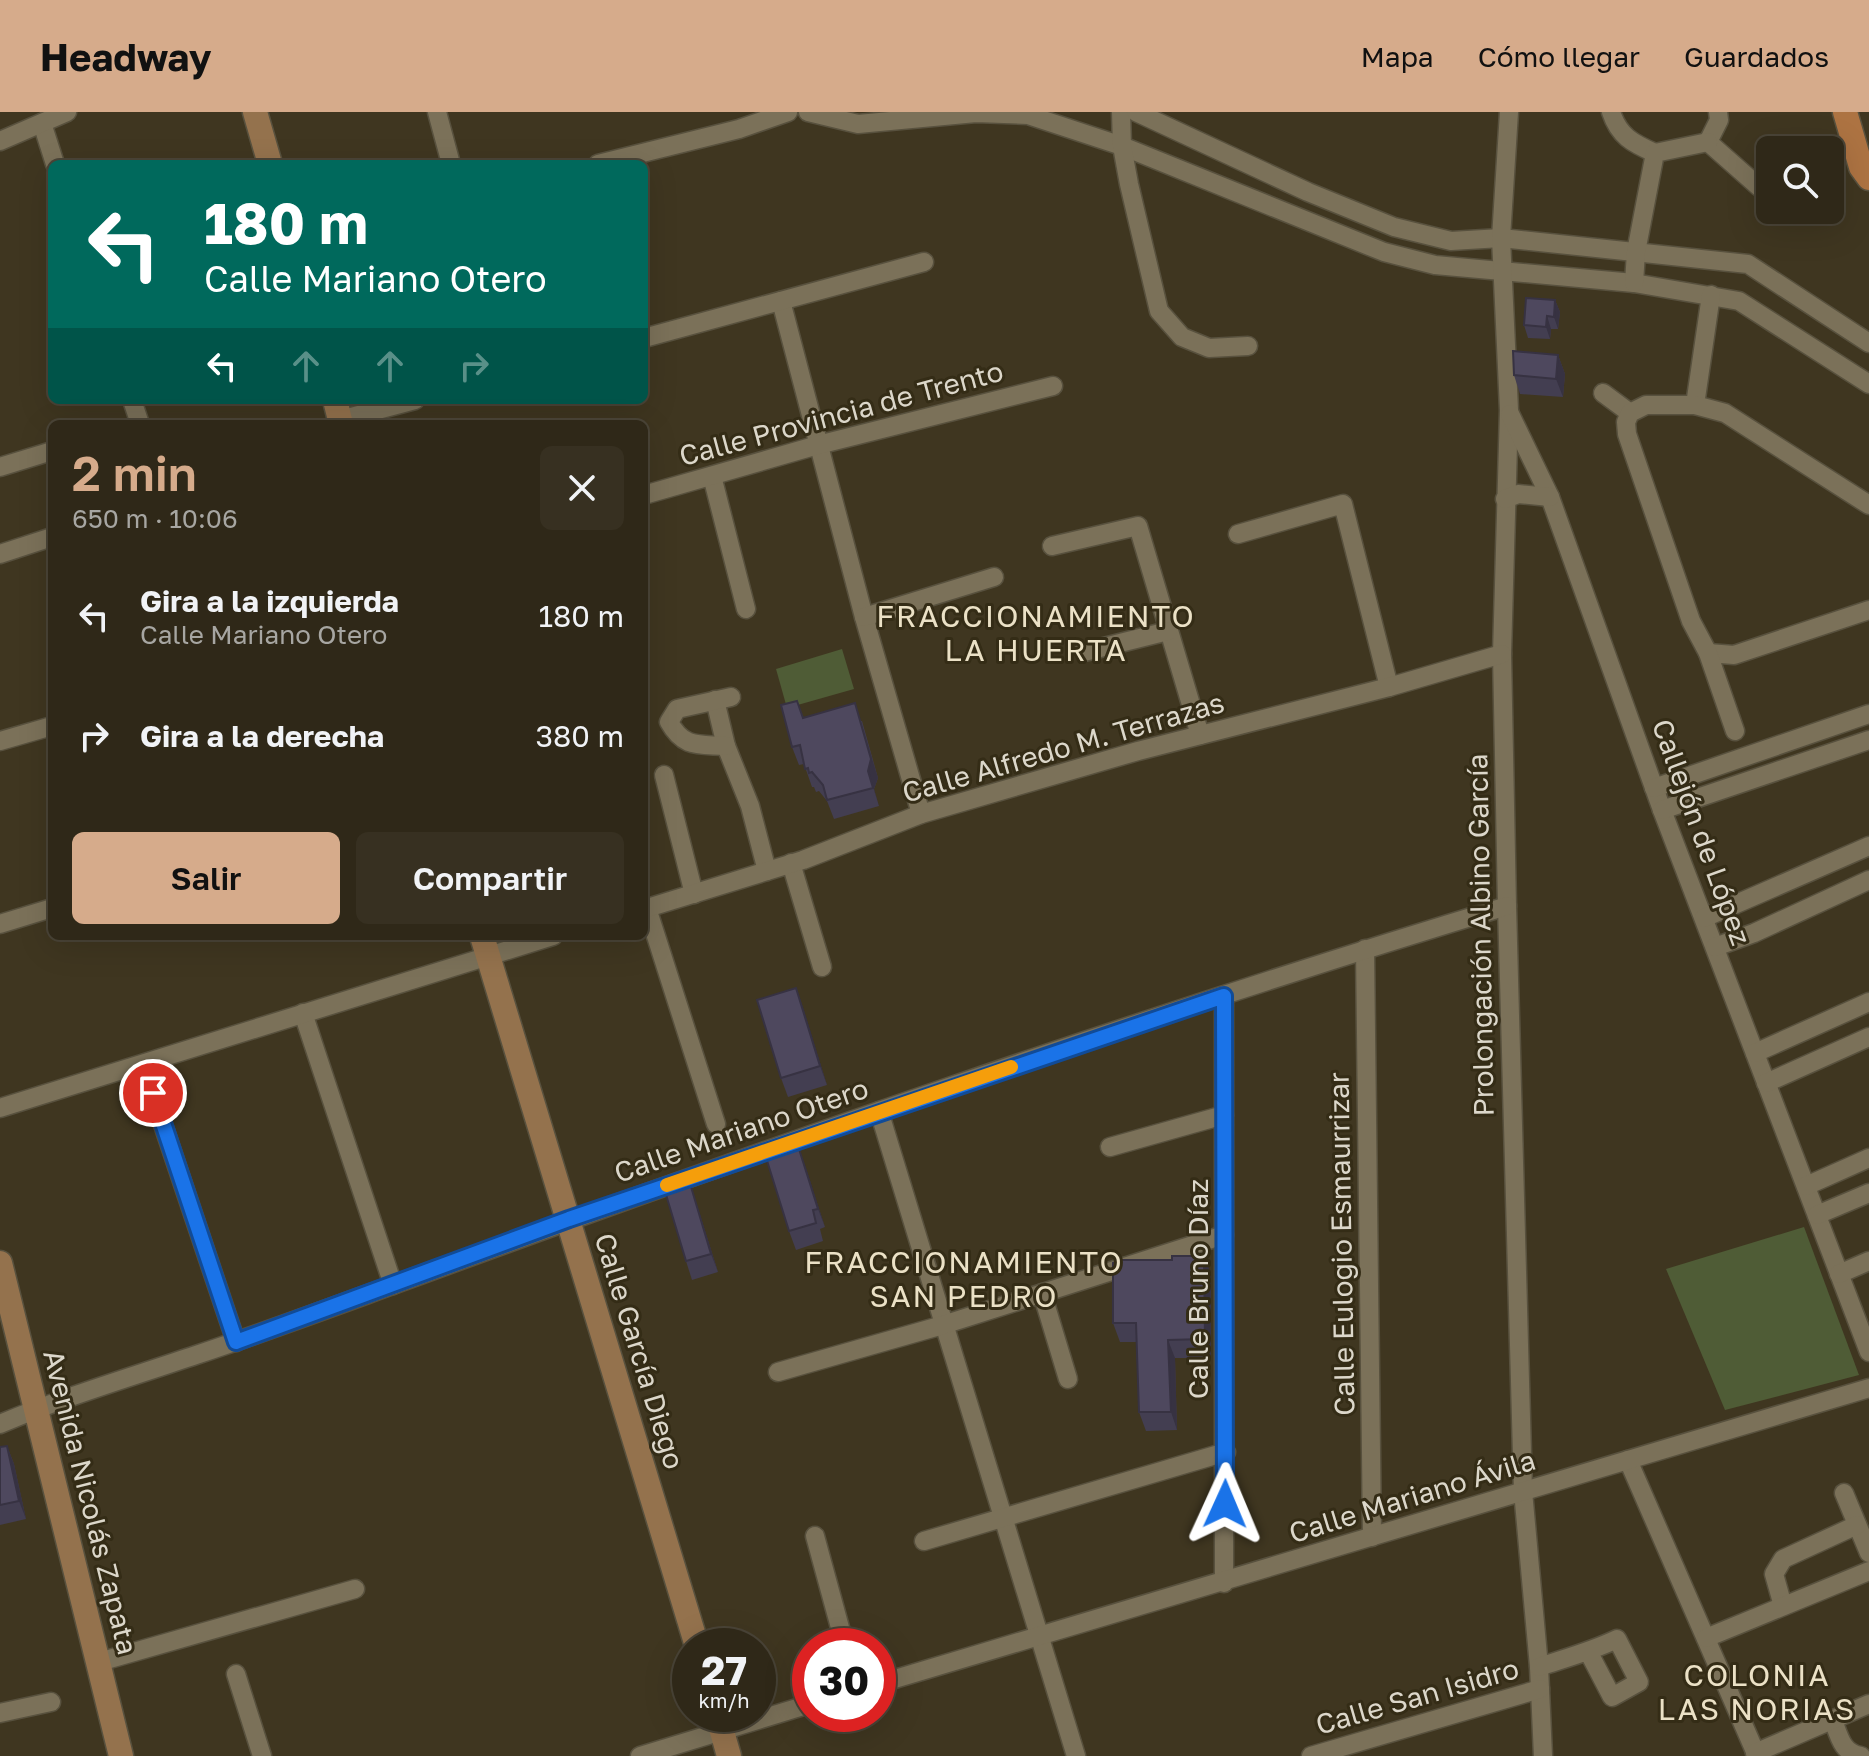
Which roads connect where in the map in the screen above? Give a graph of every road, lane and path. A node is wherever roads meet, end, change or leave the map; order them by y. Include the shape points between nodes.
1 (67, 112) edge
2 (255, 112) edge
3 (437, 112) edge
4 (788, 112) edge
5 (808, 112) edge
6 (1121, 112) edge
7 (1136, 112) edge
8 (1509, 112) edge
9 (1611, 112) edge
10 (1718, 112) edge
11 (1845, 112) edge
12 (42, 123) junction
13 (0, 141) edge
14 (1708, 142) junction
15 (1122, 146) junction
16 (1655, 153) junction
17 (54, 160) edge
18 (269, 160) edge
19 (450, 160) edge
20 (614, 160) edge
21 (1869, 178) edge
22 (1756, 184) edge
23 (1501, 238) junction
24 (1636, 252) junction
25 (924, 262) dead end
26 (1501, 270) junction
27 (1634, 283) junction
28 (1711, 295) junction
29 (781, 301) junction
30 (648, 337) edge
31 (1869, 343) edge
32 (1248, 346) dead end
33 (1869, 384) edge
34 (1053, 386) dead end
35 (1603, 393) dead end
36 (395, 404) edge
37 (1695, 405) junction
38 (1509, 410) junction
39 (1630, 413) junction
40 (339, 415) edge
41 (818, 445) junction
42 (48, 452) edge
43 (0, 467) edge
44 (712, 476) junction
45 (648, 494) edge
46 (1550, 497) junction
47 (1505, 499) junction
48 (1869, 505) edge
49 (1238, 534) dead end
50 (48, 538) edge
51 (1052, 546) dead end
52 (1, 550) edge
53 (994, 577) dead end
54 (746, 609) dead end
55 (1869, 610) edge
56 (864, 617) junction
57 (1168, 631) junction
58 (1084, 652) dead end
59 (1708, 653) junction
60 (1502, 654) junction
61 (1389, 687) junction
62 (1869, 714) edge
63 (48, 727) edge
64 (1735, 731) dead end
65 (1200, 735) junction
66 (1869, 740) edge
67 (0, 741) edge
68 (726, 746) junction
69 (664, 775) dead end
70 (1654, 788) junction
71 (1662, 810) junction
72 (921, 814) junction
73 (1869, 846) edge
74 (791, 863) junction
75 (1832, 863) junction
76 (767, 871) junction
77 (1869, 880) edge
78 (1845, 892) junction
79 (694, 894) junction
80 (1507, 906) junction
81 (648, 908) edge
82 (48, 909) edge
83 (648, 918) edge
84 (1704, 918) junction
85 (0, 924) edge
86 (526, 940) edge
87 (485, 946) edge
88 (1715, 947) junction
89 (1365, 949) junction
90 (822, 967) dead end
91 (1224, 996) junction
92 (1869, 1002) edge
93 (303, 1013) junction
94 (1869, 1037) edge
95 (1755, 1053) junction
96 (143, 1065) junction
97 (1766, 1083) junction
98 (0, 1108) edge
99 (879, 1111) junction
100 (1224, 1115) junction
101 (716, 1124) dead end
102 (1110, 1147) dead end
103 (1869, 1158) edge
104 (1806, 1186) junction
105 (1869, 1193) edge
106 (1817, 1215) junction
107 (569, 1219) junction
108 (1224, 1235) junction
109 (1869, 1261) edge
110 (0, 1266) edge
111 (1839, 1274) junction
112 (393, 1285) junction
113 (1042, 1293) junction
114 (943, 1325) junction
115 (236, 1342) junction
116 (1867, 1343) edge
117 (778, 1372) dead end
118 (1068, 1379) dead end
119 (1869, 1388) edge
120 (38, 1408) junction
121 (0, 1424) edge
122 (1226, 1452) junction
123 (1628, 1460) junction
124 (1523, 1491) junction
125 (1844, 1493) dead end
126 (1004, 1518) junction
127 (1857, 1525) junction
128 (815, 1536) dead end
129 (1372, 1537) junction
130 (924, 1541) dead end
131 (1869, 1553) edge
132 (1869, 1571) edge
133 (1224, 1583) junction
134 (355, 1589) dead end
135 (1783, 1606) junction
136 (692, 1628) edge
137 (840, 1628) edge
138 (1041, 1636) junction
139 (1706, 1638) junction
140 (1589, 1653) dead end
141 (99, 1662) junction
142 (1539, 1667) junction
143 (236, 1674) dead end
144 (896, 1679) edge
145 (1540, 1689) junction
146 (51, 1702) dead end
147 (1869, 1704) edge
148 (0, 1713) edge
149 (1833, 1720) junction
150 (696, 1732) edge
151 (723, 1732) edge
152 (1756, 1754) edge
153 (1869, 1754) edge
154 (121, 1756) edge
155 (262, 1756) edge
156 (640, 1756) edge
157 (729, 1756) edge
158 (1076, 1756) edge
159 (1311, 1756) edge
160 (1543, 1756) edge
161 (1862, 1756) edge

1 - 12 street
2 - 18 street
3 - 19 street
4 - 20 street
5 - 15 street via 858,124 976,113 1028,115
6 - 15 street
7 - 23 street via 1394,227 1451,241
8 - 23 street, Prolongación Albino García
9 - 16 street via 1617,129 1630,142
10 - 14 street
11 - 21 main road
12 - 13 street
12 - 17 street
14 - 16 street
14 - 22 street
15 - 26 street via 1384,252 1435,265
15 - 32 street via 1159,311 1182,337 1209,348
16 - 24 street
23 - 24 street
23 - 26 street, Prolongación Albino García
24 - 27 street
24 - 31 street via 1748,264
25 - 29 street
26 - 27 street
26 - 38 street, Prolongación Albino García
27 - 28 street
28 - 33 street via 1739,301
28 - 37 street
29 - 30 street
29 - 41 street
34 - 41 street, Calle Provincia de Trento
35 - 39 street
36 - 40 street
37 - 39 street via 1646,405
37 - 48 street via 1725,413
38 - 46 street, Callejón de López
38 - 47 street, Prolongación Albino García
39 - 59 street via 1627,434 1691,621
41 - 44 street, Calle Provincia de Trento
41 - 56 street
42 - 43 street
44 - 45 street, Calle Provincia de Trento
44 - 54 street
46 - 47 street via 1518,494
46 - 70 street, Callejón de López
47 - 60 street, Prolongación Albino García
49 - 61 street via 1343,504
50 - 52 street
51 - 57 street via 1138,526
53 - 56 street
55 - 59 street via 1734,655
56 - 72 street
57 - 58 street
57 - 65 street
59 - 64 street
60 - 61 street, Calle Alfredo M. Terrazas
60 - 80 street, Prolongación Albino García
61 - 65 street, Calle Alfredo M. Terrazas
62 - 70 street
63 - 67 street
65 - 72 street, Calle Alfredo M. Terrazas
66 - 71 street
68 - 68 street via 688,744 669,722 677,709 723,698
68 - 76 street via 750,806
69 - 79 street
70 - 71 street, Callejón de López
71 - 84 street, Callejón de López
72 - 74 street, Calle Alfredo M. Terrazas
73 - 75 street
74 - 76 street, Calle Alfredo M. Terrazas
74 - 90 street
75 - 78 street
75 - 84 street
76 - 79 street, Calle Alfredo M. Terrazas
77 - 78 street
78 - 88 street
79 - 81 street, Calle Alfredo M. Terrazas
80 - 89 street, Calle Mariano Otero
80 - 124 street, Prolongación Albino García
82 - 85 street
83 - 101 street
84 - 88 street, Callejón de López
86 - 87 street
87 - 93 street
87 - 107 street, Calle García Diego
88 - 95 street, Callejón de López
89 - 91 street, Calle Mariano Otero
89 - 129 street, Calle Eulogio Esmaurrizar
91 - 99 street, Calle Mariano Otero
91 - 100 street, Calle Bruno Díaz
92 - 95 street
93 - 96 street
93 - 112 street
94 - 97 street
95 - 97 street, Callejón de López
96 - 98 street
96 - 115 street
97 - 104 street, Callejón de López
99 - 107 street, Calle Mariano Otero
99 - 114 street
100 - 102 street
100 - 108 street, Calle Bruno Díaz
103 - 104 street
104 - 106 street, Callejón de López
105 - 106 street
106 - 111 street, Callejón de López
107 - 112 street, Calle Mariano Otero
107 - 136 street, Calle García Diego
108 - 113 street
108 - 122 street, Calle Bruno Díaz
109 - 111 street
110 - 120 street, Avenida Nicolás Zapata
111 - 116 street, Callejón de López
112 - 115 street, Calle Mariano Otero
113 - 114 street
113 - 118 street
114 - 117 street
114 - 126 street
115 - 120 street, Calle Mariano Otero
119 - 123 street, Calle Mariano Ávila
120 - 121 street, Calle Mariano Otero
120 - 141 street, Avenida Nicolás Zapata
122 - 126 street
122 - 133 street, Calle Bruno Díaz
123 - 124 street, Calle Mariano Ávila
123 - 139 street
124 - 129 street, Calle Mariano Ávila
124 - 142 street, Prolongación Albino García
125 - 127 street
126 - 130 street
126 - 138 street
127 - 131 street
127 - 135 street via 1783,1559 1774,1574
128 - 137 street
129 - 133 street, Calle Mariano Ávila
132 - 135 street
133 - 138 street, Calle Mariano Ávila
134 - 141 street
135 - 139 street
138 - 144 street, Calle Mariano Ávila
138 - 158 street
139 - 152 street
140 - 142 street
141 - 154 street, Avenida Nicolás Zapata
142 - 145 street, Prolongación Albino García
143 - 155 street
145 - 159 street, Calle San Isidro
145 - 160 street, Prolongación Albino García
146 - 148 street
147 - 149 street
149 - 152 street
149 - 161 street via 1844,1748
150 - 156 street
151 - 157 street
153 - 161 street

